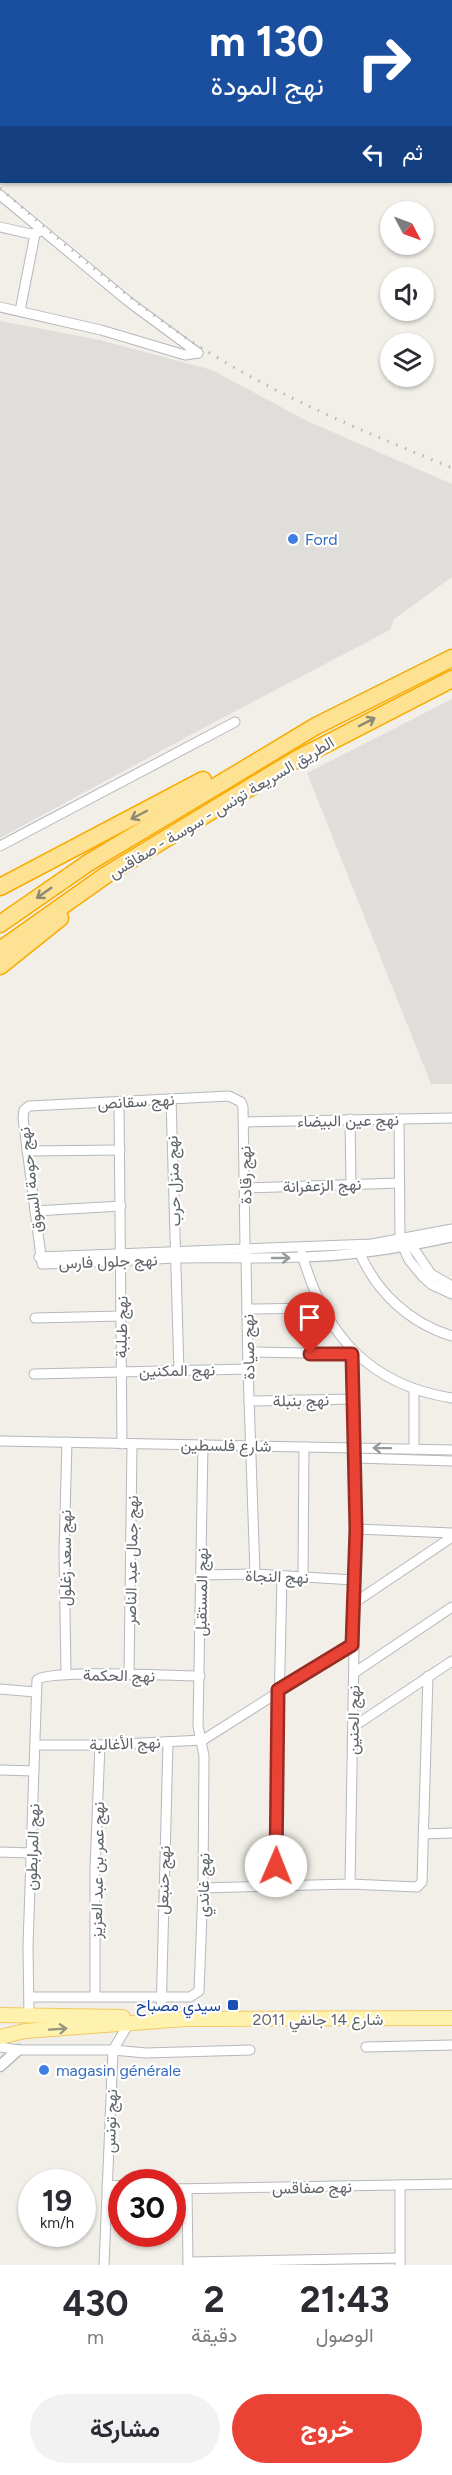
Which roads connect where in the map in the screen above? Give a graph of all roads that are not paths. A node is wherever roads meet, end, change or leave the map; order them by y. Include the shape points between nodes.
1 (0, 195) edge
2 (0, 227) edge
3 (38, 232) junction
4 (0, 307) edge
5 (20, 311) junction
6 (452, 653) edge
7 (452, 658) edge
8 (452, 679) edge
9 (235, 722) dead end
10 (0, 846) edge
11 (106, 875) junction
12 (0, 887) edge
13 (0, 924) edge
14 (0, 950) edge
15 (0, 966) edge
16 (171, 1099) junction
17 (119, 1102) junction
18 (241, 1102) joint
19 (29, 1106) joint
20 (452, 1118) edge
21 (350, 1119) junction
22 (399, 1119) junction
23 (244, 1122) junction
24 (120, 1150) junction
25 (27, 1151) junction
26 (399, 1182) junction
27 (351, 1183) junction
28 (246, 1188) junction
29 (121, 1206) junction
30 (35, 1211) junction
31 (452, 1229) edge
32 (452, 1237) edge
33 (406, 1243) junction
34 (300, 1247) junction
35 (358, 1249) junction
36 (246, 1253) junction
37 (175, 1255) junction
38 (39, 1257) joint
39 (122, 1257) junction
40 (303, 1257) junction
41 (452, 1286) edge
42 (452, 1294) edge
43 (321, 1308) junction
44 (247, 1309) junction
45 (121, 1316) junction
46 (35, 1318) dead end
47 (452, 1336) edge
48 (248, 1352) junction
49 (352, 1352) junction
50 (248, 1370) junction
51 (120, 1371) junction
52 (179, 1371) junction
53 (34, 1374) dead end
54 (414, 1389) junction
55 (452, 1398) edge
56 (353, 1399) junction
57 (249, 1401) junction
58 (0, 1441) edge
59 (67, 1442) junction
60 (122, 1444) junction
61 (132, 1444) junction
62 (203, 1444) junction
63 (252, 1445) junction
64 (304, 1447) junction
65 (414, 1449) junction
66 (452, 1450) edge
67 (355, 1453) junction
68 (452, 1461) edge
69 (356, 1529) junction
70 (452, 1535) edge
71 (255, 1574) junction
72 (201, 1575) junction
73 (282, 1576) junction
74 (303, 1576) junction
75 (354, 1580) junction
76 (354, 1603) junction
77 (452, 1607) edge
78 (352, 1645) junction
79 (452, 1661) edge
80 (354, 1673) junction
81 (66, 1674) junction
82 (129, 1676) junction
83 (200, 1676) junction
84 (428, 1676) junction
85 (38, 1678) joint
86 (0, 1689) edge
87 (278, 1690) junction
88 (35, 1692) junction
89 (353, 1727) junction
90 (200, 1740) junction
91 (168, 1742) junction
92 (35, 1744) junction
93 (100, 1745) junction
94 (0, 1770) edge
95 (34, 1772) junction
96 (452, 1833) edge
97 (423, 1834) junction
98 (0, 1852) edge
99 (32, 1853) junction
100 (350, 1884) junction
101 (203, 1888) junction
102 (275, 1888) junction
103 (161, 1995) junction
104 (95, 1996) junction
105 (29, 1997) junction
106 (0, 2014) edge
107 (29, 2016) junction
108 (161, 2017) junction
109 (452, 2018) edge
110 (185, 2019) junction
111 (128, 2025) junction
112 (0, 2037) edge
113 (452, 2045) edge
114 (0, 2047) edge
115 (366, 2047) dead end
116 (113, 2049) junction
117 (18, 2050) junction
118 (250, 2050) dead end
119 (0, 2066) edge
120 (452, 2184) edge
121 (107, 2185) joint
122 (400, 2185) junction
123 (187, 2190) joint
124 (400, 2261) edge
125 (188, 2264) edge
126 (104, 2265) edge

1 - 3 street
2 - 3 street
3 - 5 street
3 - 5 street via 198,353 185,355
4 - 5 street
6 -> 12 highway
7 -> 13 highway, الطريق السريعة تونس - سوسة - صفاقس via 306,732 88,863
11 -> 8 highway, الطريق السريعة تونس - سوسة - صفاقس via 297,759
9 - 10 street
11 - 14 highway, الطريق السريعة تونس - سوسة - صفاقس
11 - 15 highway
16 - 17 street, نهج سقانص
16 - 18 street, نهج سقانص via 229,1096
16 - 37 street, نهج منزل حرب
17 - 19 street, نهج سقانص
17 - 24 street, نهج طبلبة
18 - 23 street, نهج رقادة
19 - 25 street, نهج حومة السوق via 23,1118
20 - 22 street, نهج عين البيضاء
21 - 22 street, نهج عين البيضاء
21 - 23 street, نهج عين البيضاء
21 - 27 street
22 - 26 street
23 - 28 street, نهج رقادة
24 - 25 street
24 - 29 street, نهج طبلبة
25 - 30 street, نهج حومة السوق
26 - 27 street, نهج الزعفرانة
26 - 33 street via 400,1229
27 - 28 street, نهج الزعفرانة
28 - 36 street, نهج رقادة
29 - 30 street
29 - 39 street, نهج طبلبة
30 - 38 street, نهج حومة السوق
31 - 33 street, نهج جلول فارس
32 - 33 street, نهج جلول فارس
33 - 35 street, نهج جلول فارس
33 - 41 street via 431,1274
33 - 42 street via 409,1260 423,1277
34 - 35 street, نهج جلول فارس
34 - 36 street, نهج جلول فارس
34 - 40 street
35 - 40 street, نهج جلول فارس
35 - 47 street via 378,1282 408,1316
36 - 37 street, نهج جلول فارس
36 -> 40 street, نهج جلول فارس
36 - 44 street, نهج صيادة
37 - 39 street, نهج جلول فارس
37 - 52 street, نهج منزل حرب
38 - 39 street, نهج جلول فارس
39 - 45 street, نهج طبلبة
40 - 43 street
43 - 44 street
43 - 49 street
44 - 48 street, نهج صيادة
45 - 46 street
45 - 51 street, نهج طبلبة
48 - 49 street
48 - 50 street, نهج صيادة
49 - 54 street
49 - 56 street, نهج الحنين
50 - 52 street, نهج المكنين
50 - 57 street, نهج صيادة
51 - 52 street, نهج المكنين
51 - 53 street, نهج المكنين
51 - 60 street, نهج طبلبة
54 - 55 street
54 - 65 street
56 - 57 street, نهج بنبلة
56 - 67 street, نهج الحنين
57 - 63 street, نهج صيادة
58 - 59 street, شارع فلسطين
59 - 60 street, شارع فلسطين
59 - 81 street, نهج سعد زغلول
60 - 61 street, شارع فلسطين
61 - 62 street, شارع فلسطين
61 - 82 street, نهج جمال عبد الناصر
62 - 63 street, شارع فلسطين
62 - 72 street, نهج المستقبل
63 - 64 street, شارع فلسطين
63 - 71 street, نهج صيادة
64 - 67 street, شارع فلسطين
64 - 74 street
65 - 66 street, شارع فلسطين
65 -> 67 street, شارع فلسطين
67 - 68 street
67 - 69 street, نهج الحنين
69 - 70 street
69 - 75 street, نهج الحنين
70 - 76 street
71 - 72 street, نهج النجاة
71 - 73 street, نهج النجاة
72 - 83 street, نهج المستقبل
73 - 74 street, نهج النجاة
73 - 87 street
74 - 75 street, نهج النجاة
75 - 76 street, نهج الحنين
76 - 78 street, نهج الحنين
77 - 80 street
78 - 80 street, نهج الحنين
78 - 87 street, نهج الأغالبة
79 - 84 street
80 - 89 street, نهج الحنين
81 - 82 street, نهج الحكمة
81 - 85 street, نهج الحكمة
82 - 83 street, نهج الحكمة
83 - 90 street, نهج المستقبل
84 - 89 street
84 - 97 street
85 - 88 street, نهج المرابطون
86 - 88 street
87 - 90 street, نهج الأغالبة
87 - 102 street
88 - 92 street, نهج المرابطون
89 - 100 street, نهج الحنين
90 - 91 street, نهج الأغالبة
90 - 101 street, نهج غاندي via 204,1756
91 - 93 street, نهج الأغالبة
91 - 103 street, نهج حنبعل
92 - 93 street, نهج الأغالبة
92 - 95 street, نهج المرابطون
93 - 104 street, نهج عمر بن عبد العزيز
94 - 95 street
95 - 99 street, نهج المرابطون
96 - 97 street
97 - 100 street via 422,1882 417,1887
98 - 99 street
99 - 105 street, نهج المرابطون
100 - 102 street
101 - 102 street
101 - 103 street, نهج غاندي via 199,1991 190,1997
103 - 104 street
103 - 108 street, نهج حنبعل
104 - 105 street
105 - 107 street, نهج المرابطون
106 - 107 main road, شارع 14 جانفي 2011
107 - 108 main road, شارع 14 جانفي 2011
108 - 110 main road, شارع 14 جانفي 2011
109 - 110 main road, شارع 14 جانفي 2011
110 - 111 main road, شارع 14 جانفي 2011
112 -> 111 main road, شارع 14 جانفي 2011 via 25,2031
111 - 116 street
113 - 115 street
114 - 117 street
116 - 117 street
116 - 118 street via 146,2053
116 - 121 street, نهج تونس
117 - 119 street
120 - 122 street, نهج صفاقس
121 - 126 street, نهج تونس
122 - 123 street, نهج صفاقس
122 - 124 street
123 - 125 street
124 - 125 street

